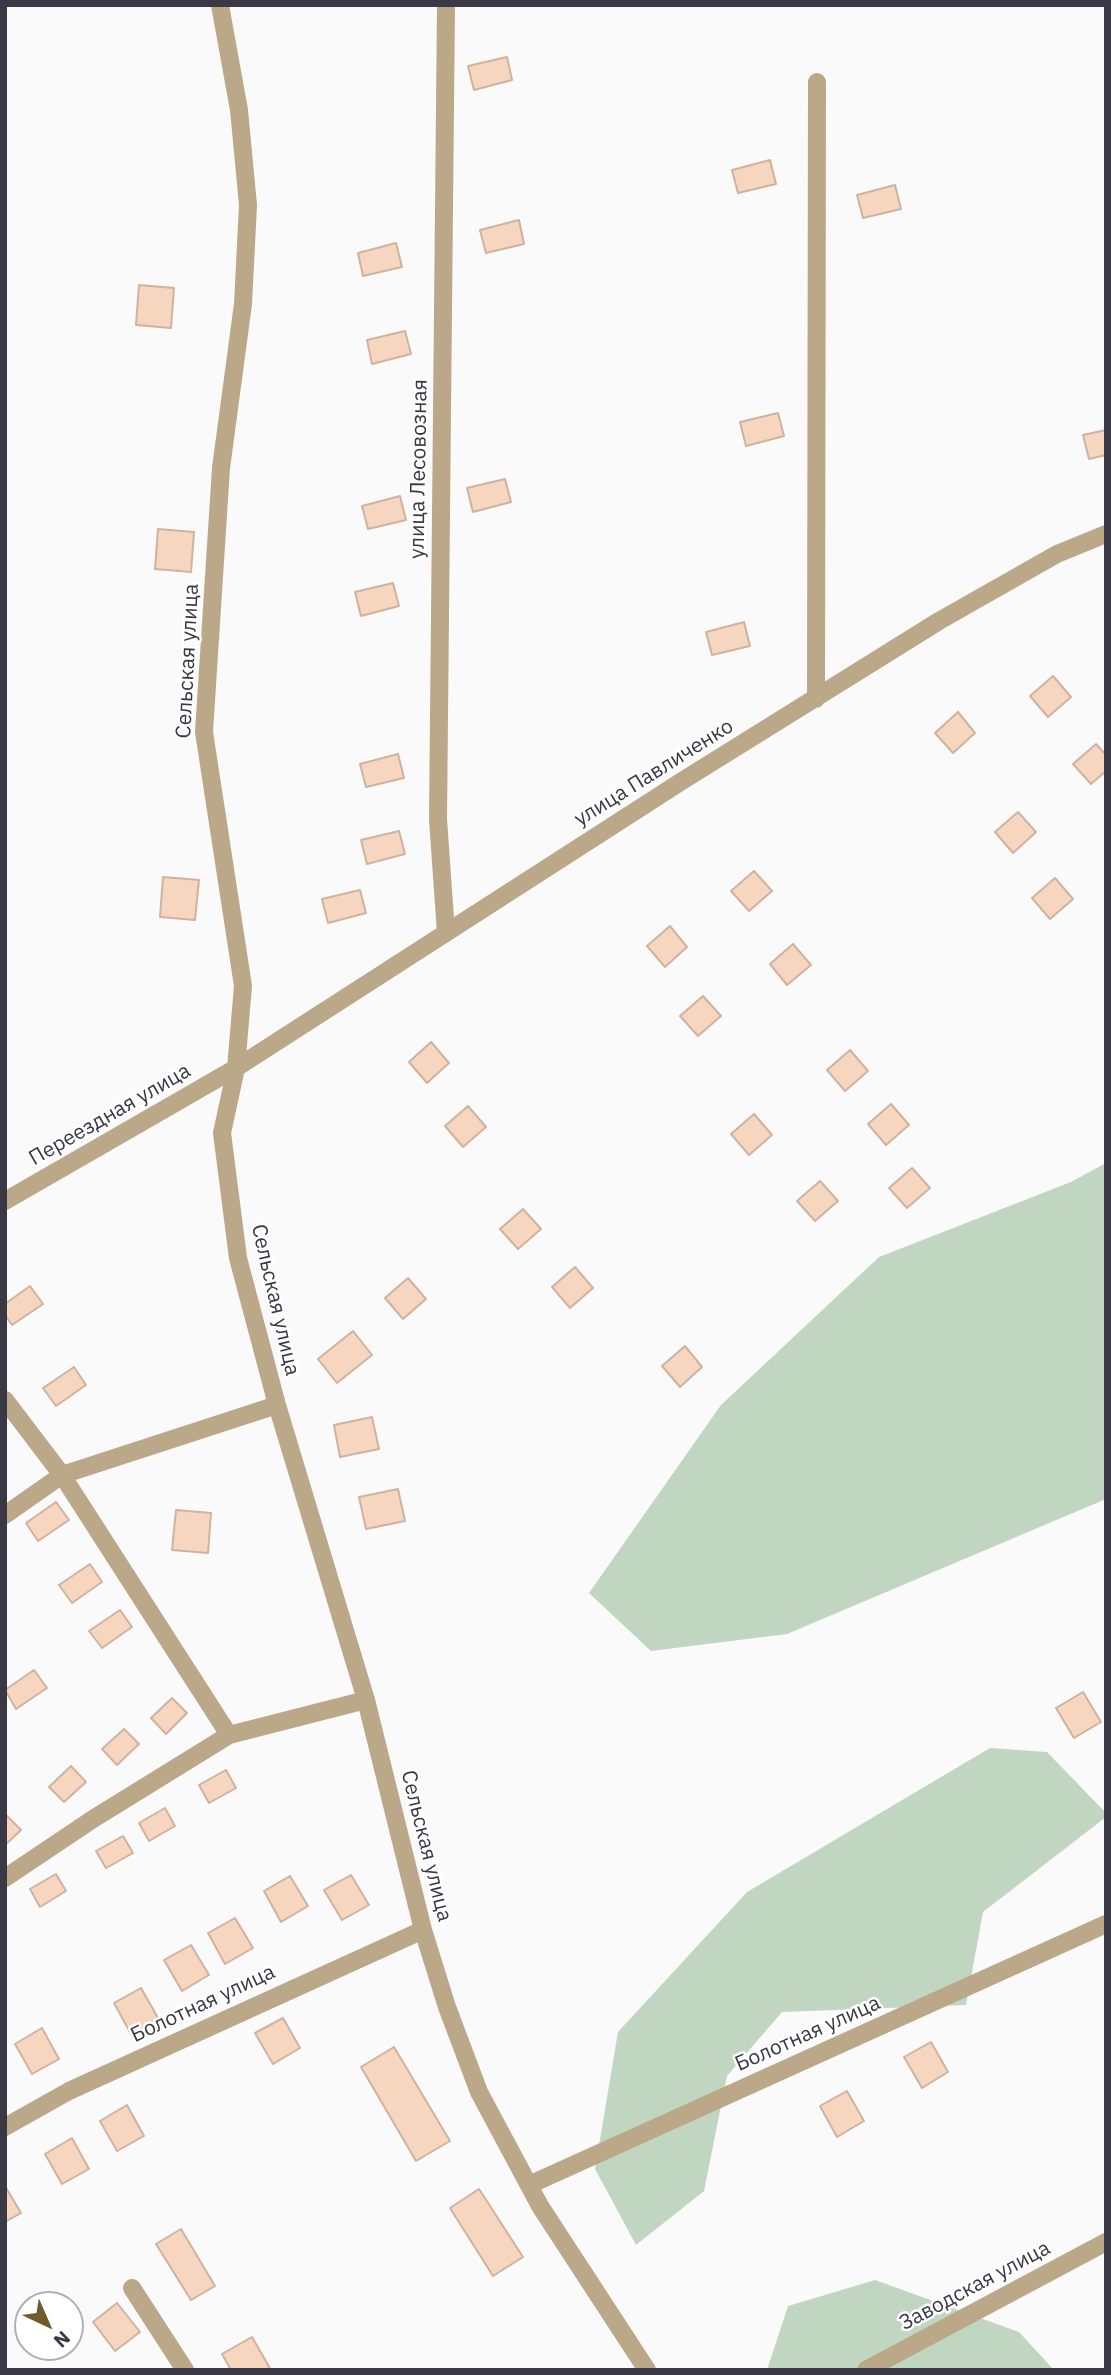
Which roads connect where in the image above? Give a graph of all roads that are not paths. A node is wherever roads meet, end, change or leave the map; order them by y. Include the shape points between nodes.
1 (220, 5) edge
2 (446, 5) edge
3 (817, 82) dead end
4 (1106, 534) edge
5 (816, 699) junction
6 (446, 933) junction
7 (236, 1068) junction
8 (5, 1201) edge
9 (5, 1401) edge
10 (277, 1405) junction
11 (62, 1475) junction
12 (5, 1515) edge
13 (366, 1700) junction
14 (229, 1735) junction
15 (5, 1878) edge
16 (1106, 1924) edge
17 (424, 1930) junction
18 (5, 2127) edge
19 (529, 2185) junction
20 (1106, 2242) edge
21 (132, 2288) dead end
22 (185, 2370) edge
23 (647, 2370) edge
24 (866, 2370) edge

1 - 7 street, Сельская улица via 239,110 248,205 243,304 221,468 204,732 243,986
2 - 6 street, улица Лесовозная via 439,805
3 - 5 street
4 - 5 street, улица Павличенко via 1057,554 939,621
5 - 6 street, улица Павличенко
6 - 7 street, улица Павличенко
7 - 8 street, Переездная улица
7 - 10 street, Сельская улица via 222,1133 238,1258
9 - 11 street
10 - 11 street
10 - 13 street, Сельская улица
11 - 12 street
11 - 14 street
13 - 14 street
13 - 17 street, Сельская улица
14 - 15 street
16 - 19 street, Болотная улица
17 - 18 street, Болотная улица via 69,2091
17 - 19 street, Сельская улица via 479,2092
19 - 23 street, Сельская улица
20 - 24 street, Заводская улица
21 - 22 street

